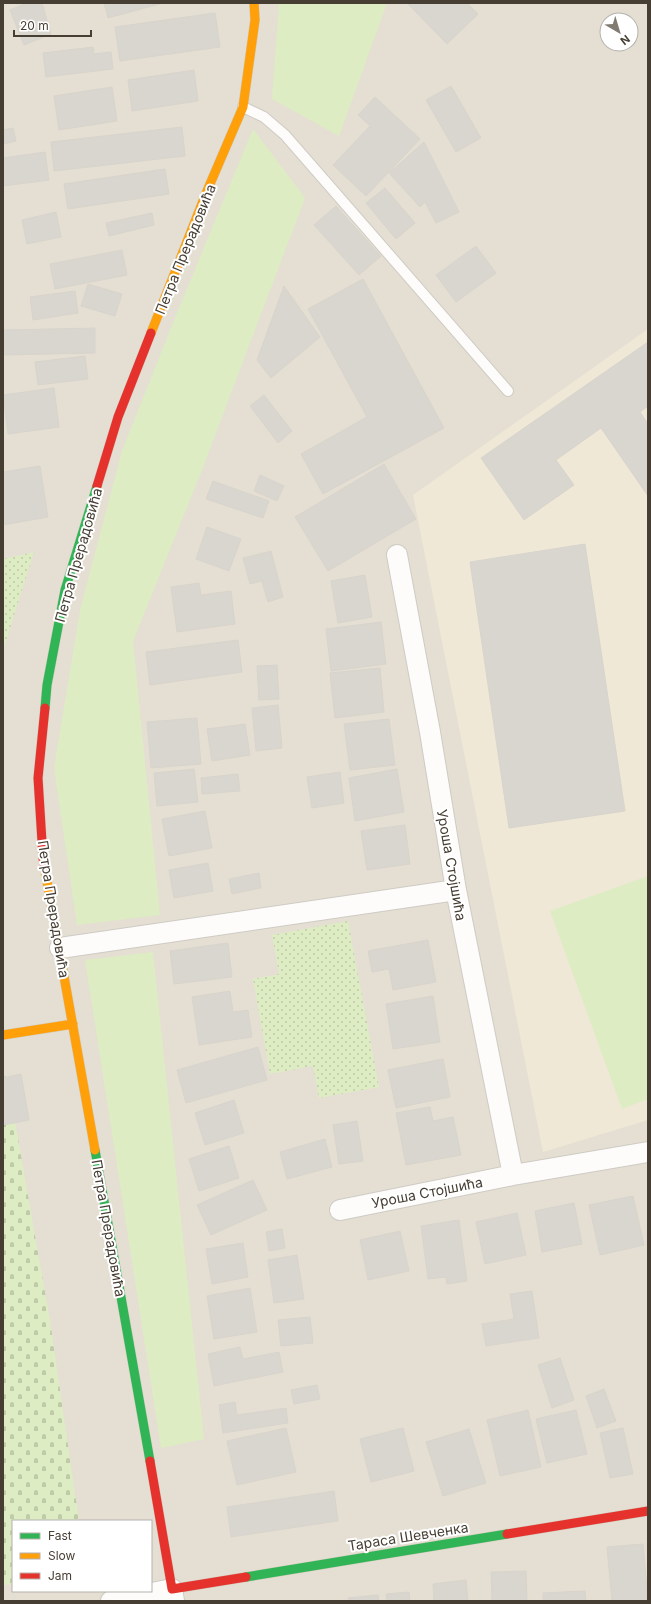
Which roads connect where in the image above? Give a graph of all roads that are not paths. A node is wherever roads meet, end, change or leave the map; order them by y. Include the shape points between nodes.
1 (254, 3) edge
2 (243, 107) junction
3 (508, 391) dead end
4 (397, 555) dead end
5 (456, 890) junction
6 (60, 948) junction
7 (73, 1024) junction
8 (3, 1034) edge
9 (648, 1152) edge
10 (513, 1175) junction
11 (340, 1210) dead end
12 (648, 1510) edge
13 (173, 1595) edge
14 (111, 1601) edge

1 - 2 street, Петра Прерадовића via 255,20
2 - 3 lane via 264,117 285,135
2 - 6 street, Петра Прерадовића via 118,417 65,590 47,685 38,778 43,858
4 - 5 street, Уроша Стојшића
5 - 6 street
5 - 10 street, Уроша Стојшића
6 - 7 street, Петра Прерадовића
7 - 8 street
7 - 13 street, Петра Прерадовића
9 - 10 street, Уроша Стојшића
10 - 11 street, Уроша Стојшића
12 - 13 street, Тараса Шевченка
13 - 14 street

